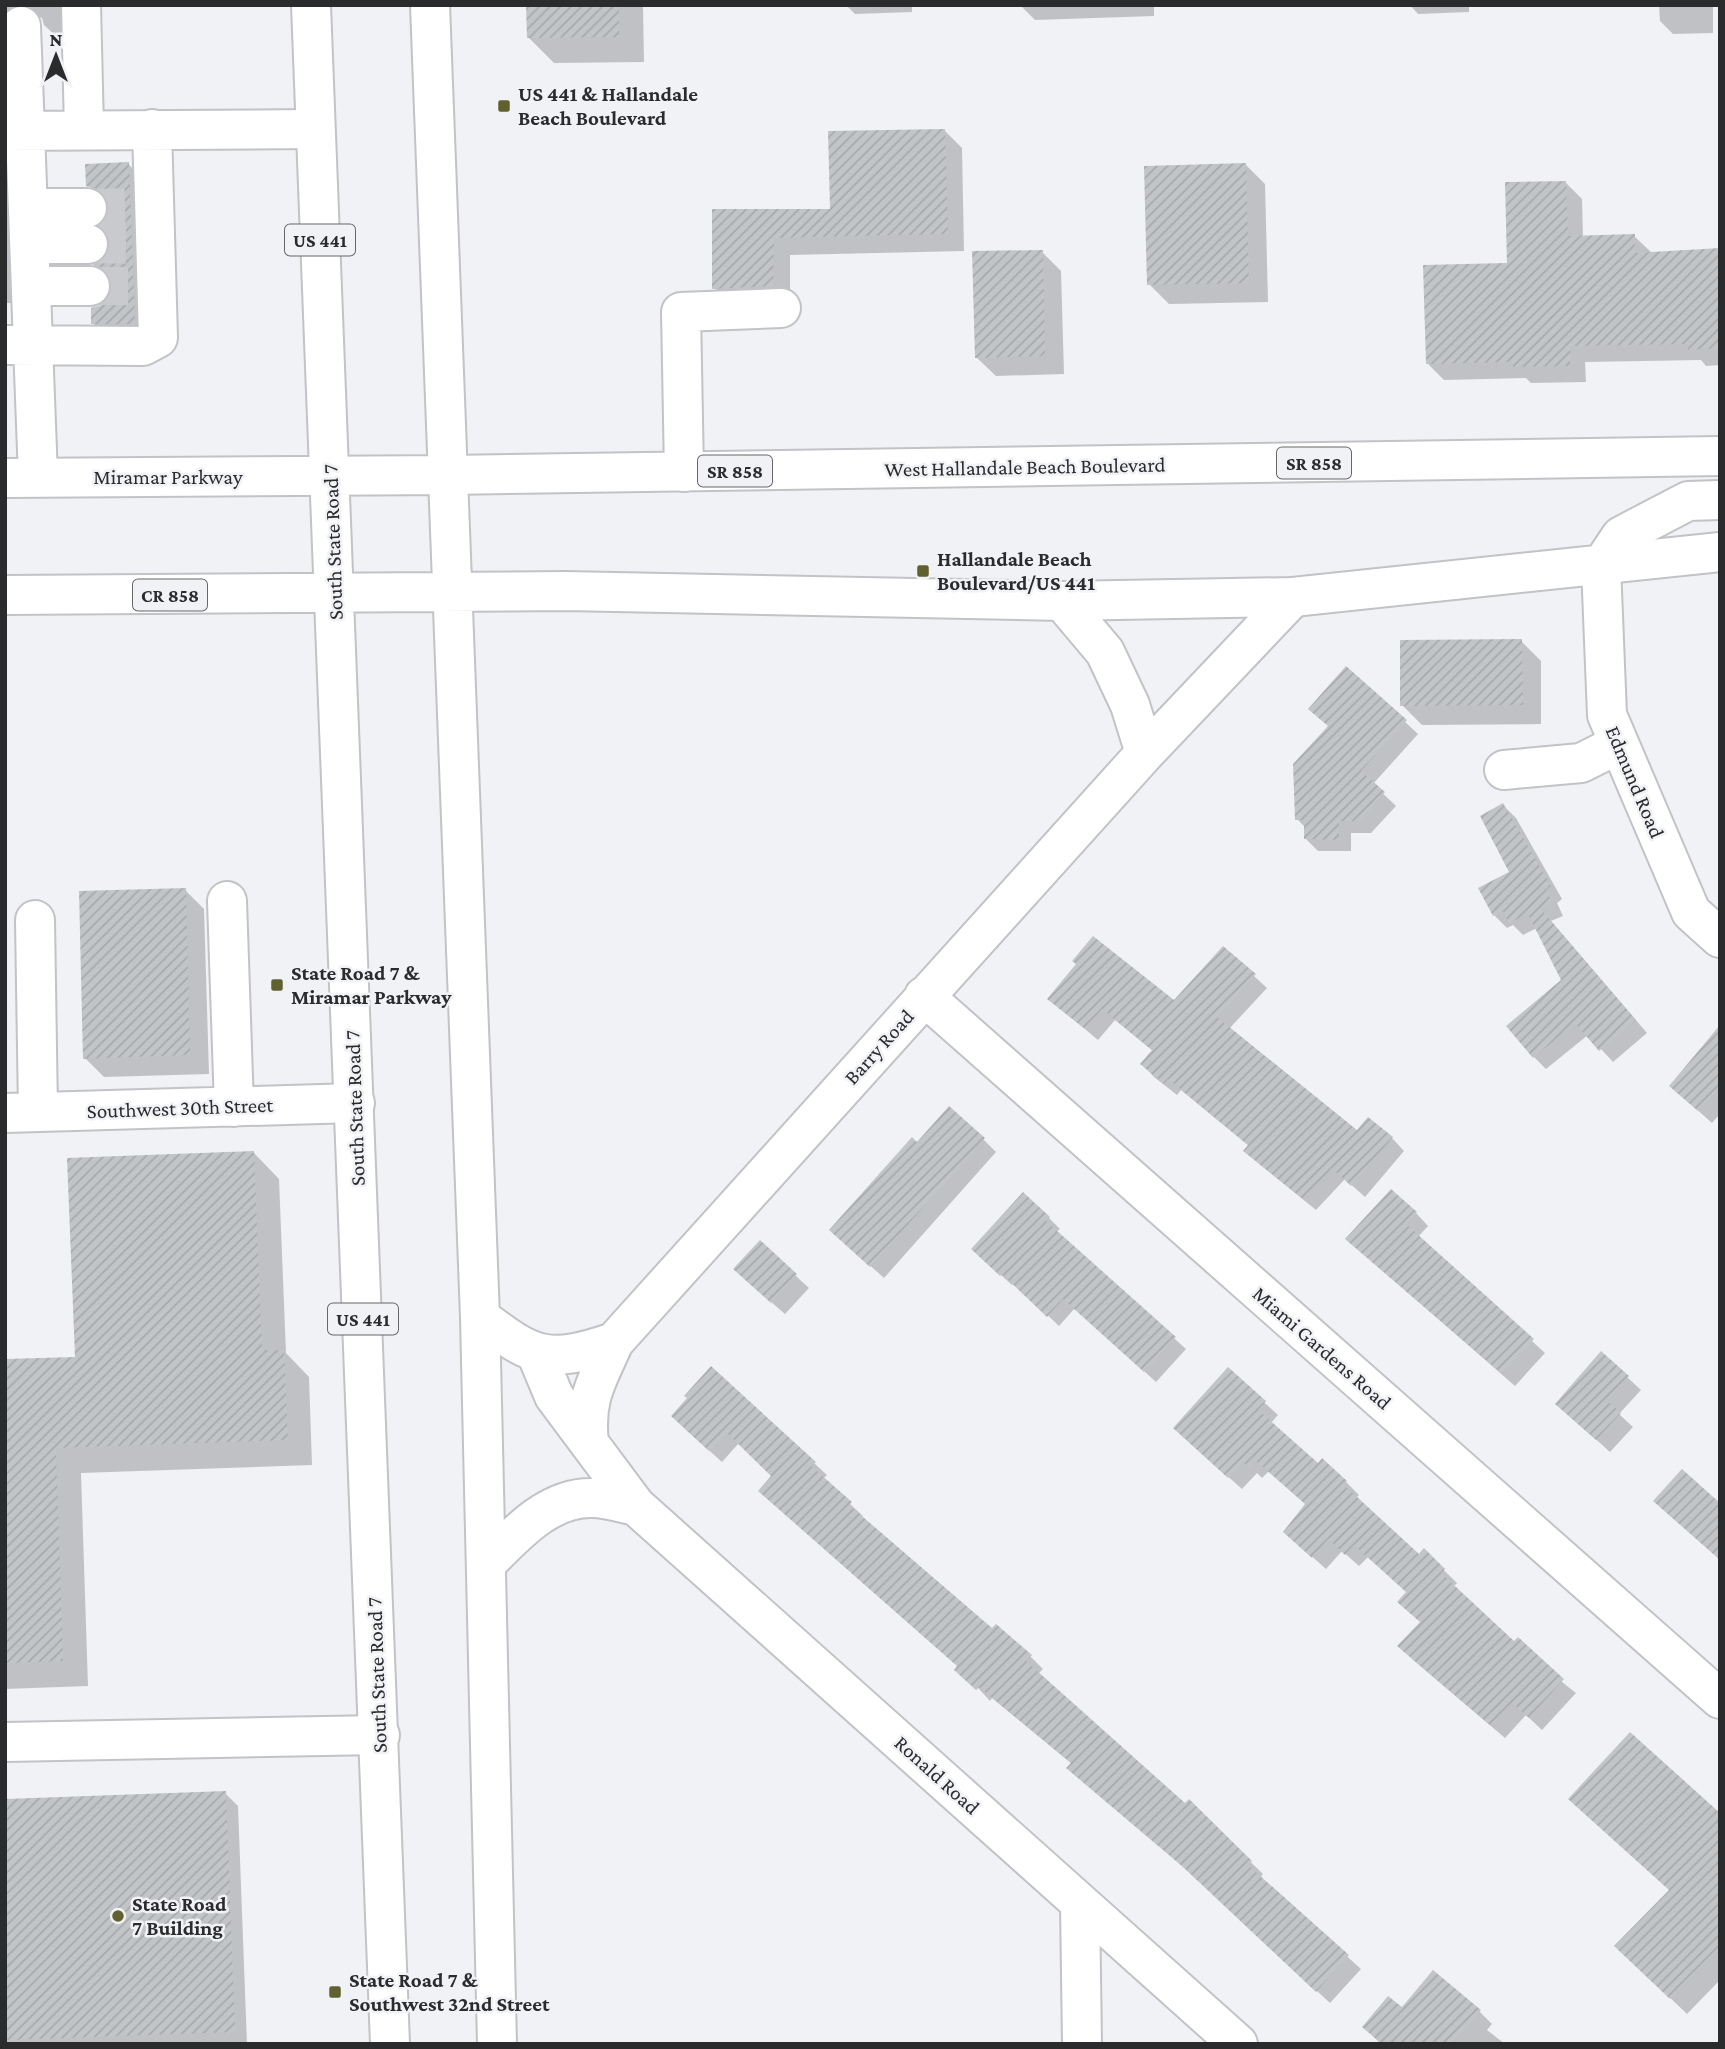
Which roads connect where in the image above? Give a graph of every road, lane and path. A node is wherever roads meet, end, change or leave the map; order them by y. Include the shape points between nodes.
1 (81, 5) edge
2 (311, 5) edge
3 (430, 5) edge
4 (21, 26) dead end
5 (84, 130) junction
6 (152, 130) junction
7 (315, 130) junction
8 (16, 131) edge
9 (29, 226) junction
10 (87, 226) tunnel mouth
11 (31, 286) junction
12 (90, 286) tunnel mouth
13 (781, 308) dead end
14 (19, 345) edge
15 (1720, 456) edge
16 (684, 472) junction
17 (330, 475) junction
18 (449, 475) junction
19 (21, 477) edge
20 (1720, 500) edge
21 (1720, 552) edge
22 (1601, 566) junction
23 (454, 592) junction
24 (335, 593) junction
25 (5, 595) edge
26 (1293, 597) junction
27 (1062, 601) junction
28 (1619, 744) junction
29 (1145, 753) junction
30 (1504, 770) dead end
31 (227, 901) dead end
32 (35, 920) dead end
33 (1720, 938) edge
34 (924, 996) junction
35 (355, 1103) junction
36 (234, 1107) junction
37 (21, 1113) edge
38 (480, 1317) junction
39 (614, 1342) junction
40 (536, 1353) junction
41 (589, 1443) junction
42 (636, 1506) junction
43 (486, 1564) junction
44 (1720, 1699) edge
45 (380, 1735) junction
46 (5, 1742) edge
47 (1080, 1903) junction
48 (388, 1975) junction
49 (390, 2044) edge
50 (418, 2044) edge
51 (497, 2044) edge
52 (1082, 2044) edge
53 (1238, 2044) edge

1 - 5 main road
2 - 7 main road, South State Road 7 / US 441
3 - 18 main road
4 - 8 main road
5 - 6 main road
5 - 8 main road
6 - 7 main road
6 - 14 main road via 143,207 145,287 158,338 143,346
7 - 17 main road, South State Road 7 / US 441
8 - 9 main road
9 - 10 main road
9 - 11 main road
11 - 12 main road
11 - 14 main road
13 - 16 main road via 681,312
14 - 19 main road
15 - 16 main road, West Hallandale Beach Boulevard / SR 858
16 - 18 main road, West Hallandale Beach Boulevard / SR 858
17 - 18 main road, West Hallandale Beach Boulevard / SR 858
17 - 19 main road, Miramar Parkway
17 - 24 main road, South State Road 7 / US 441
18 - 23 main road
20 - 22 main road via 1688,501 1620,536
21 - 22 main road
22 - 26 main road
22 - 28 main road, Edmund Road via 1607,715
23 - 24 main road
23 - 27 main road
23 - 38 main road
24 - 25 main road, CR 858
24 - 35 main road, South State Road 7 / US 441
26 - 27 main road
26 - 29 main road, Barry Road
27 - 29 main road via 1105,652 1130,705
28 - 30 main road via 1581,762
28 - 33 main road, Edmund Road via 1691,912
29 - 34 main road, Barry Road
31 - 36 main road
32 - 37 main road
34 - 39 main road, Barry Road
34 - 44 main road, Miami Gardens Road
35 - 36 main road, Southwest 30th Street
35 - 45 main road, South State Road 7 / US 441
36 - 37 main road, Southwest 30th Street
38 - 40 main road via 512,1342
38 - 43 main road
39 - 40 main road, Barry Road via 575,1355
39 - 41 main road, Barry Road via 589,1398
40 - 41 main road, Ronald Road via 554,1396
41 - 42 main road, Ronald Road
42 - 43 main road via 593,1498 556,1506 520,1530
42 - 47 main road, Ronald Road
43 - 51 main road
45 - 46 main road
45 - 48 main road, South State Road 7 / US 441
47 - 52 main road
47 - 53 main road, Ronald Road
48 - 49 main road, South State Road 7 / US 441
48 - 50 main road

